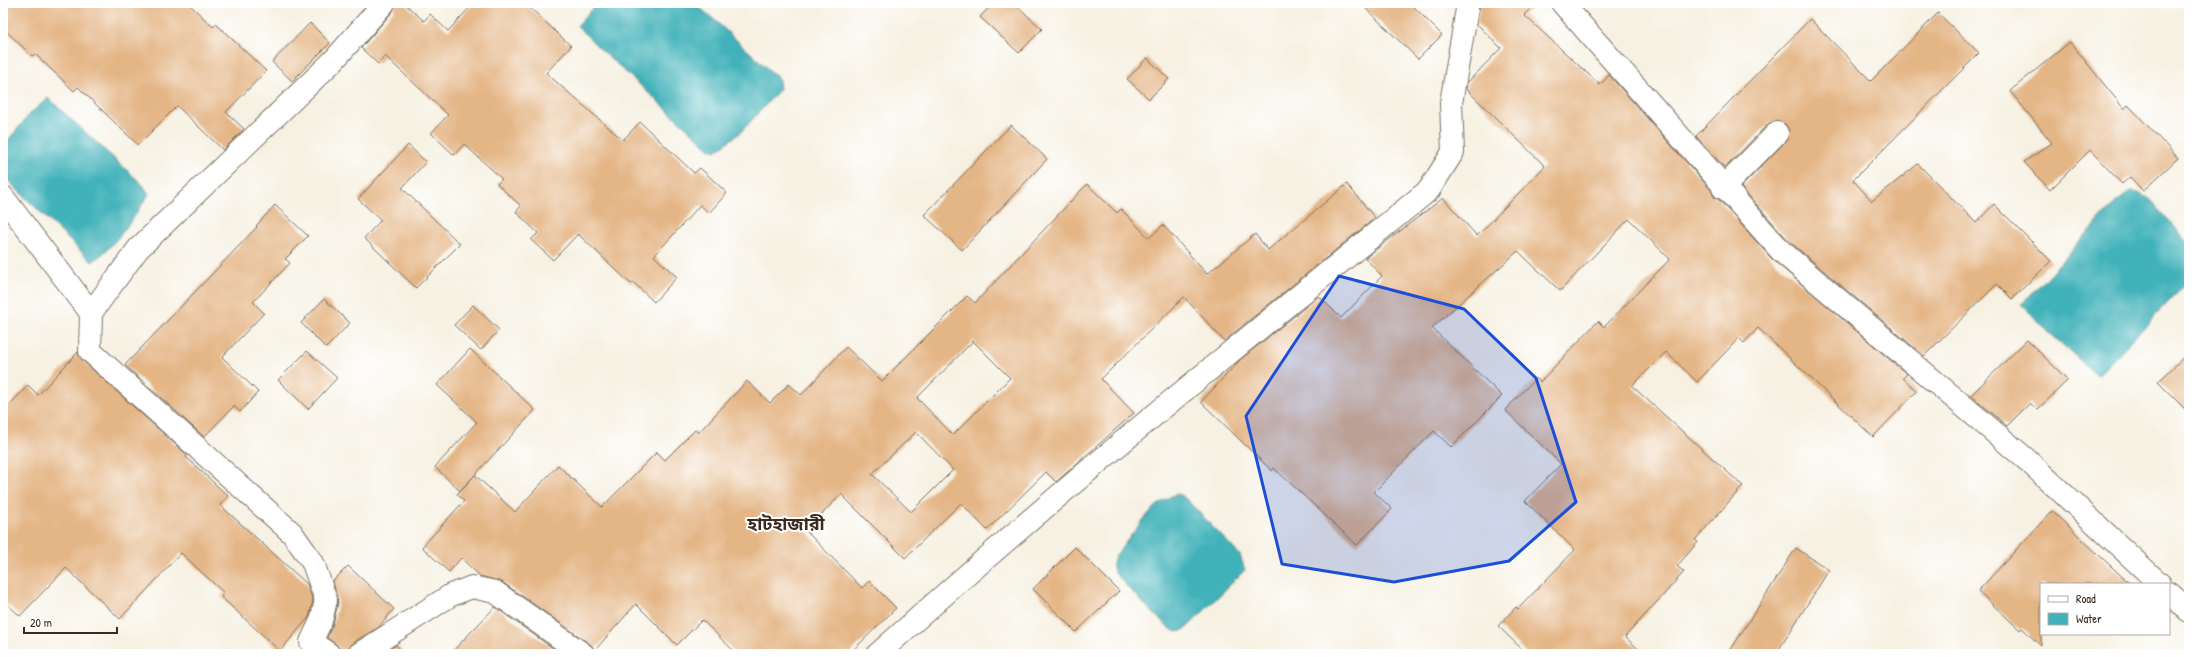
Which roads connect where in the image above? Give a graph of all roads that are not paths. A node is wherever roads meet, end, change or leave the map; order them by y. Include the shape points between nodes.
1 (384, 3) edge
2 (1468, 3) edge
3 (1562, 3) edge
4 (1777, 133) dead end
5 (1723, 188) junction
6 (3, 197) edge
7 (91, 313) junction
8 (2159, 583) edge
9 (2170, 593) edge
10 (2189, 611) edge
11 (313, 650) edge
12 (359, 654) edge
13 (583, 654) edge
14 (878, 654) edge

1 - 7 street via 335,59 138,249
2 - 14 street via 1451,103 1453,152 1429,190 1160,409
3 - 5 street
4 - 5 street
5 - 8 street via 1781,251 2028,460
6 - 7 street
7 - 11 street via 90,351 292,533 313,563 326,600
9 - 10 street
12 - 13 street via 451,595 472,587 495,592

